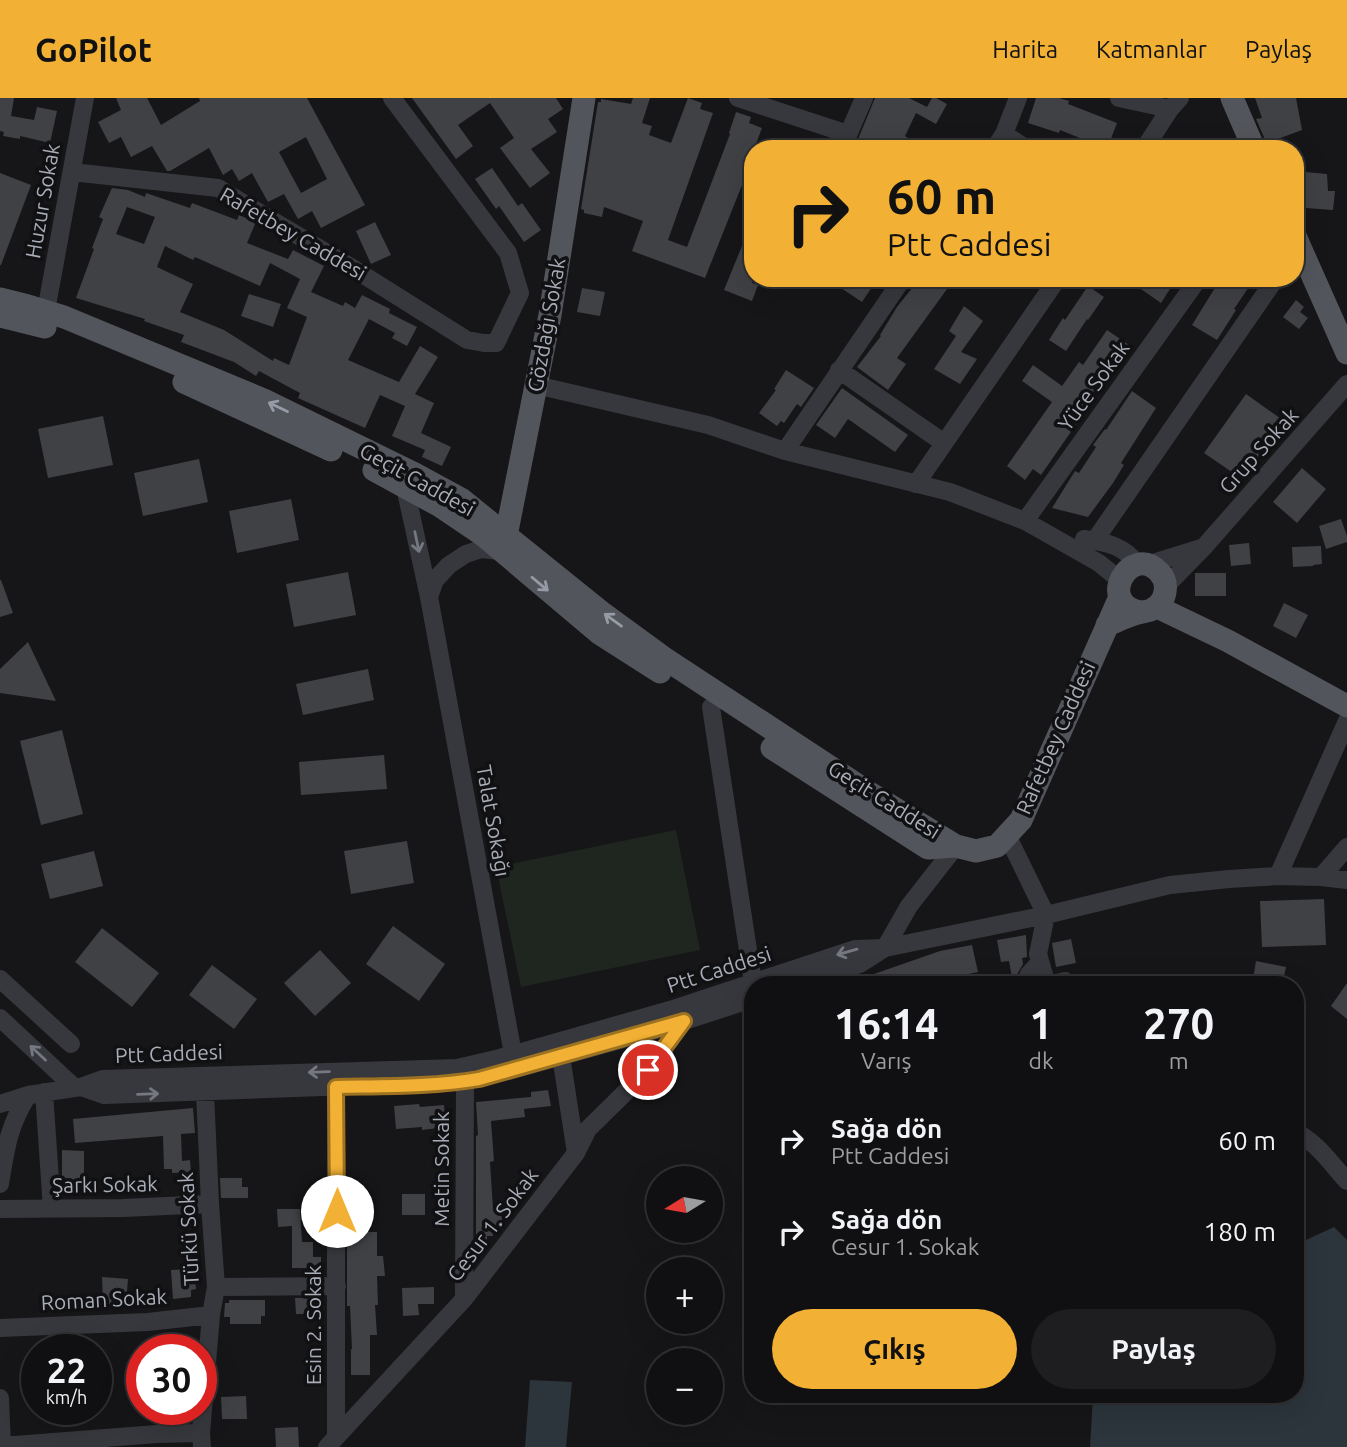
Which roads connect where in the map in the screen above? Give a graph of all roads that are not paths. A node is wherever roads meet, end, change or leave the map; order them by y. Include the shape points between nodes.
1 (85, 98) edge
2 (392, 98) edge
3 (584, 98) edge
4 (738, 98) edge
5 (864, 98) edge
6 (1018, 98) edge
7 (1119, 98) edge
8 (1232, 98) edge
9 (1175, 104) edge
10 (843, 140) edge
11 (845, 140) edge
12 (999, 140) edge
13 (1150, 140) edge
14 (1250, 140) edge
15 (72, 172) junction
16 (1304, 261) edge
17 (897, 287) edge
18 (1052, 287) edge
19 (1193, 287) edge
20 (1270, 287) edge
21 (9, 310) edge
22 (45, 319) junction
23 (1347, 353) edge
24 (839, 370) junction
25 (1347, 384) edge
26 (536, 385) junction
27 (944, 443) junction
28 (785, 451) junction
29 (916, 484) junction
30 (405, 487) junction
31 (1025, 521) junction
32 (1049, 534) junction
33 (1095, 540) junction
34 (503, 543) junction
35 (1203, 547) junction
36 (1142, 565) junction
37 (1120, 588) junction
38 (429, 597) junction
39 (1154, 602) junction
40 (1107, 625) junction
41 (1347, 706) edge
42 (711, 707) junction
43 (1347, 721) edge
44 (1007, 835) junction
45 (956, 846) junction
46 (1347, 847) edge
47 (1278, 876) junction
48 (1321, 877) junction
49 (1347, 880) edge
50 (1046, 915) junction
51 (885, 948) junction
52 (1040, 962) junction
53 (751, 976) edge
54 (789, 976) edge
55 (823, 976) edge
56 (1028, 976) edge
57 (1044, 976) edge
58 (0, 979) edge
59 (744, 993) edge
60 (744, 995) edge
61 (0, 1018) edge
62 (684, 1021) junction
63 (71, 1044) dead end
64 (513, 1054) junction
65 (561, 1056) junction
66 (465, 1081) junction
67 (78, 1087) junction
68 (336, 1087) junction
69 (205, 1092) junction
70 (36, 1093) junction
71 (0, 1104) edge
72 (1304, 1137) edge
73 (576, 1153) junction
74 (1347, 1181) edge
75 (0, 1184) edge
76 (210, 1204) junction
77 (0, 1209) edge
78 (52, 1209) junction
79 (337, 1286) junction
80 (216, 1287) junction
81 (464, 1299) junction
82 (211, 1315) junction
83 (0, 1328) edge
84 (0, 1398) edge
85 (202, 1440) edge
86 (331, 1442) edge
87 (2, 1446) edge

1 - 15 street, Huzur Sokak
2 - 15 street, Rafetbey Caddesi via 508,253 520,293 496,343 467,340 218,188
3 - 26 main road, Gözdağı Sokak
4 - 10 street
5 - 11 street
6 - 12 street
7 - 9 street
8 - 14 main road
9 - 13 street
15 - 22 street, Huzur Sokak
16 - 23 main road
17 - 24 street
18 - 27 street
19 - 31 street, Yüce Sokak
20 - 33 street
21 - 22 main road, Geçit Caddesi
22 - 30 main road, Geçit Caddesi via 64,332 172,377
34 -> 22 main road, Geçit Caddesi via 461,499 276,406 155,354
24 - 27 street
24 - 28 street
25 - 35 street, Grup Sokak
26 - 28 street via 708,425
26 - 34 main road, Gözdağı Sokak
27 - 29 street
28 - 29 street
29 - 31 street
30 - 34 main road, Geçit Caddesi
30 -> 38 street, Talat Sokağı
31 - 32 street
32 - 33 street
32 - 37 street via 1099,563
33 - 36 street via 1125,550
34 - 38 street via 466,554 449,565 435,580
34 -> 42 main road, Geçit Caddesi via 599,633
45 -> 34 main road, Geçit Caddesi via 664,658
35 - 36 street
35 - 39 street, Grup Sokak
36 - 37 main road via 1124,572
36 - 39 main road via 1164,578
37 - 39 main road via 1128,608
37 - 40 main road, Rafetbey Caddesi
38 - 64 street, Talat Sokağı
39 - 40 main road
39 - 41 main road
40 - 44 main road, Rafetbey Caddesi via 1021,820
42 - 45 main road, Geçit Caddesi via 928,848
42 - 53 street
43 - 47 street
44 - 45 main road, Rafetbey Caddesi via 997,846 976,851
44 - 50 street
45 - 51 street via 909,906
46 - 48 street
47 - 48 street, Ptt Caddesi
47 - 50 street, Ptt Caddesi via 1170,885
48 - 49 street, Ptt Caddesi
50 - 51 street, Ptt Caddesi
50 - 52 street
51 -> 54 street, Ptt Caddesi via 855,949
51 - 55 street, Ptt Caddesi via 860,964
52 - 56 street
52 - 57 street
58 - 63 street
59 - 64 street, Ptt Caddesi
60 - 62 street, Ptt Caddesi
67 -> 61 street
62 - 65 street, Ptt Caddesi
62 - 73 street, Cesur 1. Sokak via 648,1070 589,1129
64 -> 67 street, Ptt Caddesi via 477,1065 435,1070 103,1079
65 - 66 street, Ptt Caddesi
65 - 73 street
66 - 68 street, Ptt Caddesi
66 - 81 street, Metin Sokak
67 -> 69 street, Ptt Caddesi via 104,1095
67 - 70 street
68 - 69 street, Ptt Caddesi
68 - 79 street, Esin 2. Sokak
69 - 76 street, Türkü Sokak
70 - 71 street
70 - 75 street via 18,1112 10,1130
70 - 78 street
72 - 74 street
73 - 81 street, Cesur 1. Sokak
76 - 78 street, Şarkı Sokak
76 - 80 street, Türkü Sokak
77 - 78 street, Şarkı Sokak
79 - 80 street
79 - 86 street, Esin 2. Sokak
80 - 82 street, Türkü Sokak
81 - 86 street, Cesur 1. Sokak
82 - 83 street, Roman Sokak
82 - 85 street, Türkü Sokak
84 - 87 street
85 - 87 street via 157,1434

